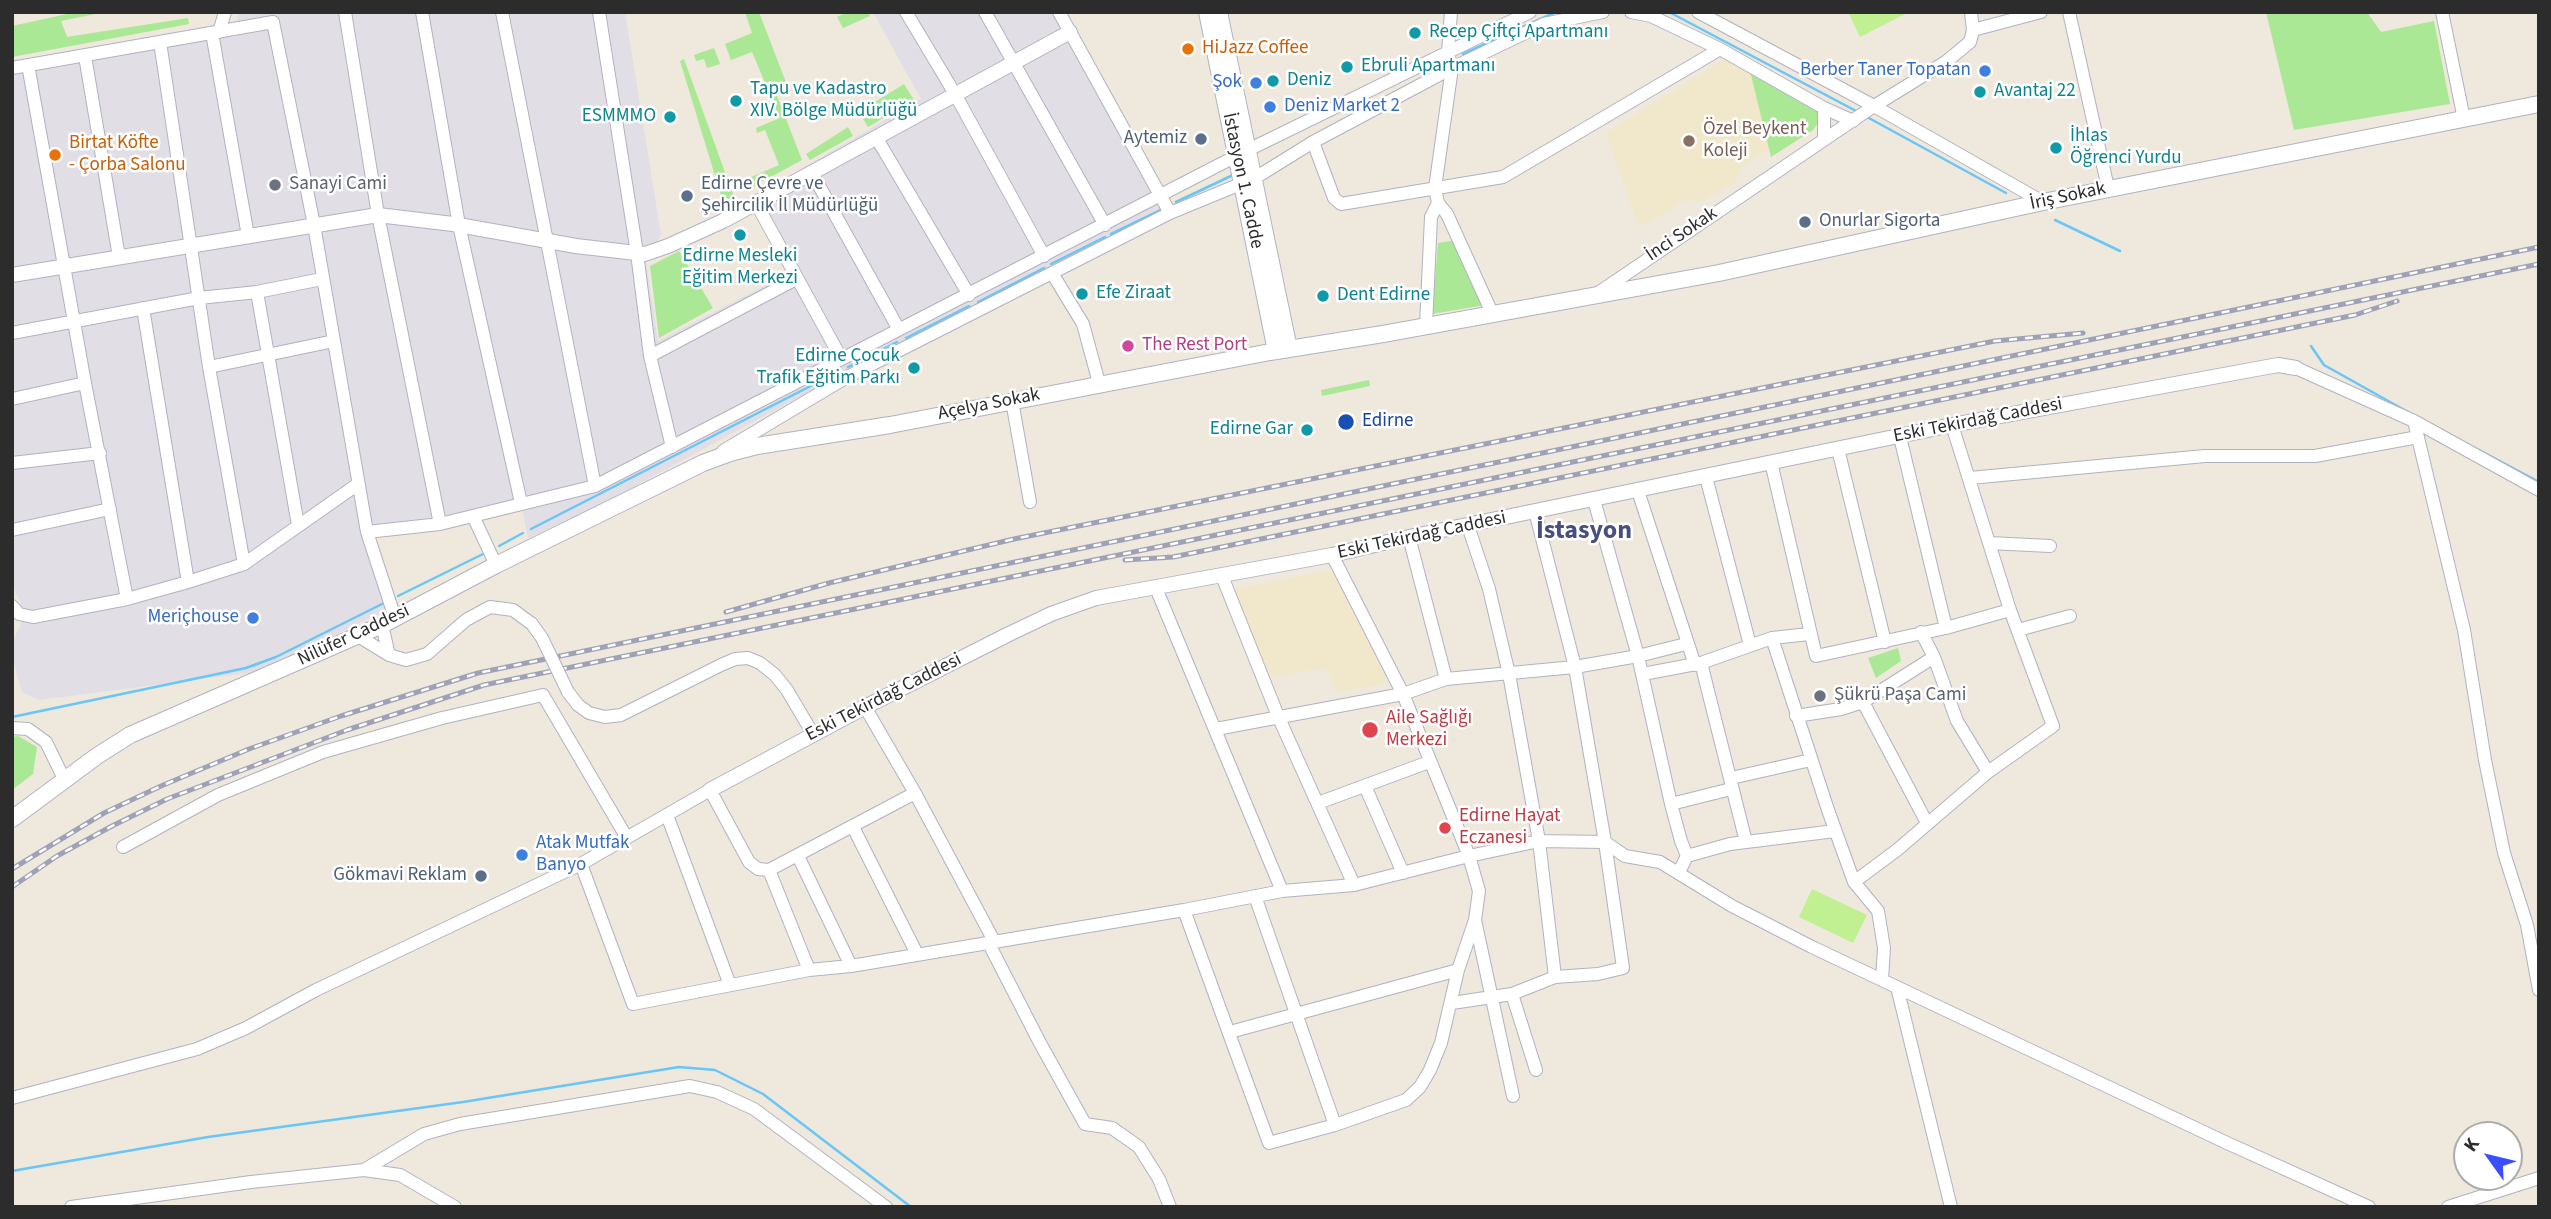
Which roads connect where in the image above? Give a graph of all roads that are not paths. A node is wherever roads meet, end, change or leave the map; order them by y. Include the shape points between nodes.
1 (225, 12) edge
2 (345, 12) edge
3 (422, 12) edge
4 (502, 12) edge
5 (599, 12) edge
6 (906, 12) edge
7 (985, 12) edge
8 (1059, 12) edge
9 (1206, 12) edge
10 (1219, 12) edge
11 (1451, 12) edge
12 (1530, 12) edge
13 (1603, 12) edge
14 (1630, 12) edge
15 (1698, 12) edge
16 (1971, 12) edge
17 (2041, 12) edge
18 (2069, 12) edge
19 (2442, 12) edge
20 (1973, 30) junction
21 (215, 32) junction
22 (1070, 32) junction
23 (160, 42) junction
24 (1720, 49) junction
25 (1448, 53) junction
26 (85, 56) junction
27 (1014, 63) junction
28 (28, 65) junction
29 (12, 68) edge
30 (1452, 68) junction
31 (955, 94) junction
32 (2539, 104) edge
33 (1874, 106) junction
34 (1824, 108) junction
35 (2464, 119) junction
36 (1853, 121) junction
37 (876, 138) junction
38 (1824, 139) junction
39 (1313, 142) junction
40 (1242, 153) junction
41 (812, 173) junction
42 (1248, 180) junction
43 (1435, 188) junction
44 (2108, 188) junction
45 (1162, 196) junction
46 (2043, 202) junction
47 (756, 203) junction
48 (1438, 203) junction
49 (1170, 213) junction
50 (378, 215) junction
51 (314, 225) junction
52 (459, 225) junction
53 (1105, 225) junction
54 (248, 236) junction
55 (547, 241) junction
56 (191, 246) junction
57 (637, 253) junction
58 (1044, 256) junction
59 (120, 257) junction
60 (65, 267) junction
61 (13, 272) edge
62 (1052, 273) junction
63 (322, 279) junction
64 (796, 279) junction
65 (257, 292) junction
66 (1598, 293) junction
67 (969, 295) junction
68 (199, 298) junction
69 (143, 308) junction
70 (1492, 313) junction
71 (74, 321) junction
72 (1426, 326) junction
73 (898, 328) junction
74 (12, 333) edge
75 (334, 341) junction
76 (1283, 350) junction
77 (267, 355) junction
78 (650, 356) junction
79 (841, 358) junction
80 (209, 367) junction
81 (2296, 368) joint
82 (85, 383) junction
83 (1099, 383) junction
84 (12, 399) edge
85 (1012, 401) junction
86 (2414, 421) junction
87 (1952, 425) junction
88 (1900, 437) junction
89 (2418, 437) junction
90 (672, 447) junction
91 (1838, 449) junction
92 (100, 453) junction
93 (1771, 462) junction
94 (12, 463) edge
95 (703, 463) junction
96 (1706, 477) junction
97 (1970, 478) junction
98 (358, 484) junction
99 (594, 486) junction
100 (2539, 490) edge
101 (1638, 491) junction
102 (1594, 500) junction
103 (1030, 502) dead end
104 (521, 503) junction
105 (110, 509) junction
106 (1535, 511) junction
107 (473, 516) junction
108 (440, 524) junction
109 (298, 525) junction
110 (1468, 526) junction
111 (12, 530) edge
112 (367, 532) junction
113 (1409, 537) junction
114 (1989, 543) junction
115 (2050, 546) dead end
116 (1332, 555) junction
117 (244, 564) junction
118 (496, 565) junction
119 (1222, 576) junction
120 (188, 582) junction
121 (1156, 588) junction
122 (127, 599) junction
123 (13, 608) edge
124 (2010, 610) junction
125 (2070, 616) dead end
126 (388, 622) junction
127 (1946, 628) junction
128 (2018, 630) junction
129 (1921, 632) junction
130 (1809, 634) junction
131 (358, 636) junction
132 (1772, 638) junction
133 (1885, 642) junction
134 (1686, 644) junction
135 (1750, 645) junction
136 (389, 655) junction
137 (1638, 656) junction
138 (1934, 657) junction
139 (1698, 664) junction
140 (1575, 667) junction
141 (1509, 674) junction
142 (1643, 674) junction
143 (1446, 679) junction
144 (1403, 694) junction
145 (1863, 702) junction
146 (864, 707) junction
147 (1278, 716) junction
148 (1796, 716) junction
149 (12, 728) edge
150 (1216, 729) junction
151 (813, 734) junction
152 (1811, 760) junction
153 (1429, 762) junction
154 (1988, 772) junction
155 (64, 779) junction
156 (1731, 784) junction
157 (1365, 786) junction
158 (710, 790) junction
159 (915, 793) junction
160 (1318, 803) junction
161 (1671, 804) junction
162 (667, 815) junction
163 (12, 819) edge
164 (1927, 823) junction
165 (853, 827) junction
166 (1835, 831) junction
167 (627, 838) junction
168 (1539, 842) junction
169 (1605, 842) junction
170 (1746, 842) junction
171 (123, 846) dead end
172 (798, 856) junction
173 (1469, 856) junction
174 (1687, 856) junction
175 (581, 864) junction
176 (769, 870) junction
177 (1679, 872) junction
178 (1403, 873) junction
179 (1854, 882) junction
180 (1354, 885) junction
181 (1282, 891) junction
182 (1255, 896) junction
183 (1184, 910) junction
184 (1475, 919) junction
185 (991, 941) junction
186 (917, 954) junction
187 (851, 966) junction
188 (809, 970) junction
189 (1458, 970) junction
190 (1555, 977) junction
191 (1882, 980) junction
192 (730, 985) junction
193 (1896, 986) junction
194 (2539, 990) edge
195 (1512, 994) junction
196 (1492, 998) junction
197 (1452, 1003) junction
198 (1296, 1013) junction
199 (1230, 1032) junction
200 (1536, 1070) dead end
201 (1513, 1096) dead end
202 (12, 1098) edge
203 (1335, 1125) junction
204 (364, 1170) junction
205 (2539, 1178) edge
206 (71, 1207) edge
207 (455, 1207) edge
208 (886, 1207) edge
209 (1170, 1207) edge
210 (1951, 1207) edge
211 (2369, 1207) edge
212 (2448, 1207) edge

1 - 21 street
2 - 50 street
3 - 52 street
4 - 55 street
5 - 57 street
6 - 31 street
7 - 27 street
8 - 22 street
9 - 40 main road, İstasyon 1. Cadde
10 - 40 main road, İstasyon 1. Cadde
11 - 25 street
12 - 25 street
13 - 30 street via 1544,24
14 - 24 street via 1651,16
15 - 33 street
16 - 20 street
17 - 20 street
18 - 44 street
19 - 35 street
20 - 33 street, İnci Sokak via 1970,42 1947,61
21 - 23 street
21 - 51 street via 274,22
21 - 54 street
22 - 27 street
22 - 45 street
23 - 26 street
23 - 56 street
24 - 34 street
24 - 43 street via 1503,177
25 - 30 street
25 - 40 street
26 - 28 street
26 - 59 street
27 - 31 street
27 - 53 street
28 - 29 street
28 - 60 street
30 - 39 street
30 - 43 street
31 - 37 street
31 - 58 street
32 - 35 main road, İriş Sokak
33 - 36 street, İnci Sokak
33 - 46 street
34 - 36 street
34 - 38 street
35 - 44 main road, İriş Sokak
36 - 38 street, İnci Sokak
37 - 41 street
37 - 67 street
38 - 66 street, İnci Sokak
39 - 42 street
39 - 43 street via 1334,198 1341,204
40 - 42 main road, İstasyon 1. Cadde
40 - 45 street
41 - 47 street
41 - 73 street
42 - 49 street
42 - 76 main road, İstasyon 1. Cadde
43 - 48 street
44 - 46 main road, İriş Sokak
45 - 49 street
45 - 53 street
46 - 66 main road, İriş Sokak via 1731,270
47 - 57 street via 668,246
47 - 64 street
48 - 70 street
48 - 72 street via 1432,216
49 - 62 street
50 - 51 street
50 - 52 street
50 - 108 street
51 - 54 street
51 - 63 street
52 - 55 street
52 - 104 street
53 - 58 street
54 - 56 street
55 - 57 street
55 - 99 street
56 - 59 street
56 - 68 street
57 - 78 street
58 - 67 street
59 - 60 street
60 - 61 street
60 - 71 street
62 - 83 street via 1083,324
62 - 95 street via 847,377
63 - 65 street
63 - 75 street
64 - 78 street
64 - 79 street
65 - 68 street
65 - 77 street
66 - 70 main road, İnci Sokak
67 - 73 street
68 - 69 street
68 - 80 street
69 - 71 street
69 - 120 street
70 - 72 main road, İnci Sokak
71 - 74 street
71 - 82 street
72 - 76 main road, İnci Sokak
73 - 79 street
75 - 77 street
75 - 98 street
76 - 83 main road, Açelya Sokak
77 - 80 street
77 - 109 street
78 - 90 street
79 - 90 street
80 - 117 street
81 - 86 street
81 - 87 street, Eski Tekirdağ Caddesi via 2278,365
82 - 84 street
82 - 92 street
83 - 85 main road, Açelya Sokak
85 - 95 main road, Açelya Sokak via 757,446
85 - 103 street
86 - 89 street
86 - 100 street
87 - 88 street, Eski Tekirdağ Caddesi
87 - 97 street
88 - 91 street, Eski Tekirdağ Caddesi
88 - 127 street
89 - 97 street via 2315,456 2205,456
89 - 194 street via 2464,630 2504,853 2527,925
90 - 99 street
91 - 93 street, Eski Tekirdağ Caddesi
91 - 133 street
92 - 94 street
92 - 105 street
93 - 96 street, Eski Tekirdağ Caddesi
93 - 130 street
95 - 118 main road, Nilüfer Caddesi
96 - 101 street, Eski Tekirdağ Caddesi
96 - 135 street
97 - 114 street
98 - 109 street
98 - 112 street
99 - 104 street
101 - 102 street, Eski Tekirdağ Caddesi
101 - 134 street
102 - 106 street, Eski Tekirdağ Caddesi
102 - 137 street
104 - 107 street
105 - 111 street
105 - 122 street
106 - 110 street, Eski Tekirdağ Caddesi
106 - 140 street
107 - 108 street
107 - 118 street
108 - 112 street
109 - 117 street
110 - 113 street, Eski Tekirdağ Caddesi
110 - 141 street
112 - 126 street
113 - 116 street, Eski Tekirdağ Caddesi
113 - 143 street
114 - 115 street
114 - 124 street
116 - 119 street, Eski Tekirdağ Caddesi
116 - 144 street
117 - 120 street
118 - 126 main road, Nilüfer Caddesi
119 - 121 street, Eski Tekirdağ Caddesi
119 - 147 street
120 - 122 street
121 - 146 street, Eski Tekirdağ Caddesi via 1096,598 1051,614
121 - 150 street
122 - 123 street via 33,617
124 - 127 street
124 - 128 street
125 - 128 street
126 - 131 main road, Nilüfer Caddesi
126 - 136 street
127 - 129 street
128 - 154 street via 2053,726
129 - 133 street
129 - 138 street
130 - 132 street
130 - 133 street via 1816,656
131 - 136 street
131 - 155 main road, Nilüfer Caddesi via 130,735
132 - 135 street
132 - 148 street
134 - 137 street
134 - 139 street
135 - 139 street
136 - 151 street, bridge via 406,660 427,654 466,620 490,607 503,607 532,624 568,692 589,713 621,715 734,659 748,658 775,675
137 - 140 street
137 - 142 street
138 - 145 street
138 - 154 street via 1957,721
139 - 142 street
139 - 156 street
140 - 141 street
140 - 169 street
141 - 143 street
141 - 168 street
142 - 161 street
143 - 144 street
144 - 147 street
144 - 153 street
145 - 148 street
145 - 164 street
146 - 151 street, Eski Tekirdağ Caddesi
146 - 159 street
147 - 150 street
147 - 160 street
148 - 152 street
149 - 155 street via 28,729 46,742
150 - 181 street
151 - 158 street, Eski Tekirdağ Caddesi
152 - 156 street
152 - 166 street
153 - 157 street
153 - 173 street
154 - 164 street
155 - 163 main road, Nilüfer Caddesi
156 - 161 street
156 - 170 street
157 - 160 street
157 - 178 street
158 - 162 street
158 - 176 street via 749,862
159 - 165 street
159 - 185 street
160 - 180 street
161 - 174 street
162 - 167 street
162 - 192 street
164 - 179 street
165 - 172 street
165 - 186 street
166 - 170 street
166 - 179 street
167 - 171 street via 543,695 323,752 218,795
167 - 175 street
168 - 169 street
168 - 173 street
168 - 190 street
169 - 177 street via 1625,856 1660,862
169 - 190 street via 1623,968
170 - 174 street
172 - 176 street
172 - 187 street
173 - 178 street
173 - 184 street via 1479,891
174 - 177 street
175 - 192 street via 633,1004
175 - 202 street via 197,1049
176 - 188 street
177 - 191 street via 1732,906
178 - 180 street
179 - 191 street via 1878,911 1884,948
180 - 181 street
181 - 182 street
182 - 183 street
182 - 198 street
183 - 185 street
183 - 199 street
184 - 189 street
184 - 196 street
185 - 186 street
185 - 209 street via 1040,1043 1086,1124 1112,1128 1139,1147
186 - 187 street
187 - 188 street
188 - 192 street
189 - 197 street
189 - 198 street
190 - 195 street
191 - 193 street
193 - 210 street
193 - 211 street
195 - 196 street
195 - 200 street
196 - 197 street
196 - 201 street
197 - 203 street via 1441,1043 1420,1087 1406,1100
198 - 199 street
198 - 203 street
199 - 203 street via 1269,1143
204 - 206 street
204 - 207 street via 400,1175
204 - 208 street via 424,1134 448,1127 690,1086 754,1108
205 - 212 street

